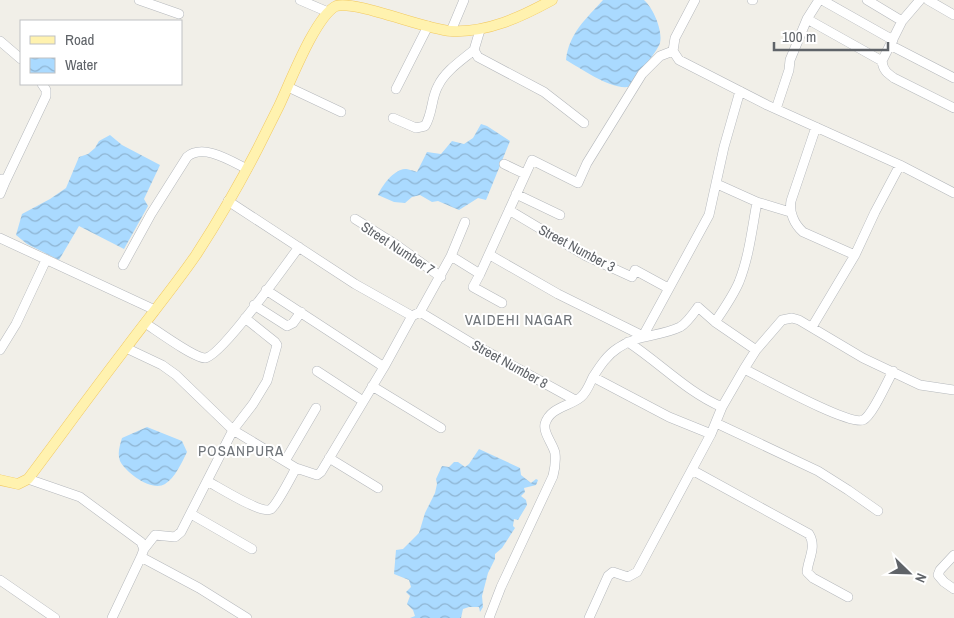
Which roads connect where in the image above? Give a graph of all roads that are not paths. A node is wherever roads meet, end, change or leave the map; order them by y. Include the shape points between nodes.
1 (139, 0) edge
2 (300, 0) edge
3 (464, 0) edge
4 (552, 0) edge
5 (695, 0) edge
6 (820, 0) edge
7 (867, 0) edge
8 (920, 0) edge
9 (928, 0) edge
10 (342, 2) edge
11 (328, 12) junction
12 (179, 14) dead end
13 (954, 15) edge
14 (807, 19) junction
15 (902, 21) junction
16 (428, 26) junction
17 (480, 30) junction
18 (452, 31) junction
19 (0, 41) edge
20 (891, 42) junction
21 (474, 50) junction
22 (673, 51) junction
23 (20, 58) edge
24 (882, 61) junction
25 (954, 78) edge
26 (43, 85) edge
27 (288, 87) junction
28 (396, 89) dead end
29 (740, 91) junction
30 (954, 108) edge
31 (776, 109) junction
32 (341, 112) dead end
33 (393, 118) dead end
34 (584, 123) dead end
35 (816, 127) junction
36 (504, 164) dead end
37 (900, 165) junction
38 (247, 169) junction
39 (525, 174) junction
40 (2, 180) edge
41 (717, 184) junction
42 (954, 193) edge
43 (0, 194) edge
44 (516, 194) junction
45 (228, 201) junction
46 (757, 202) junction
47 (509, 210) junction
48 (790, 212) junction
49 (560, 215) dead end
50 (354, 220) dead end
51 (465, 222) dead end
52 (0, 238) edge
53 (298, 247) junction
54 (490, 255) junction
55 (855, 255) junction
56 (451, 256) junction
57 (46, 260) junction
58 (123, 265) dead end
59 (480, 274) junction
60 (441, 277) junction
61 (668, 288) junction
62 (266, 290) junction
63 (502, 303) dead end
64 (254, 305) junction
65 (155, 310) junction
66 (301, 312) junction
67 (416, 314) junction
68 (245, 318) junction
69 (715, 322) junction
70 (145, 323) junction
71 (812, 327) junction
72 (643, 336) junction
73 (628, 342) junction
74 (126, 348) junction
75 (0, 350) edge
76 (756, 350) junction
77 (384, 366) junction
78 (744, 368) junction
79 (317, 371) dead end
80 (893, 371) junction
81 (593, 377) junction
82 (372, 386) junction
83 (954, 390) edge
84 (575, 400) junction
85 (363, 401) junction
86 (722, 406) junction
87 (316, 408) dead end
88 (716, 423) junction
89 (441, 428) dead end
90 (233, 430) junction
91 (711, 434) junction
92 (329, 458) junction
93 (285, 461) junction
94 (296, 468) junction
95 (692, 470) junction
96 (28, 479) junction
97 (0, 480) edge
98 (207, 481) junction
99 (378, 488) dead end
100 (878, 511) dead end
101 (191, 514) junction
102 (252, 549) dead end
103 (142, 553) junction
104 (954, 555) edge
105 (0, 580) edge
106 (954, 589) edge
107 (848, 597) dead end
108 (52, 617) edge
109 (112, 618) edge
110 (247, 618) edge
111 (489, 618) edge
112 (589, 618) edge

1 - 12 street
2 - 11 street
3 - 18 street
4 - 17 main road
5 - 22 street via 674,38
6 - 14 street
6 - 20 street
7 - 15 street
8 - 15 street
9 - 13 street
10 - 11 main road
10 - 16 main road via 359,4
11 - 27 main road
14 - 24 street
14 - 31 street via 790,60
15 - 20 street
16 - 18 main road
16 - 28 street
17 - 18 main road
17 - 21 street
19 - 23 street
20 - 24 street
20 - 25 street
21 - 33 street via 438,86 424,126 416,128
21 - 34 street via 478,57 538,88
22 - 29 street via 684,63
22 - 39 street via 660,56 642,74 578,183 532,160
24 - 30 street via 886,73
26 - 40 street via 46,96
27 - 32 street
27 - 38 main road
29 - 31 street
29 - 41 street
31 - 35 street
35 - 37 street
35 - 48 street
36 - 39 street
37 - 42 street
37 - 55 street
38 - 45 main road
38 - 58 street via 226,158 203,152 187,157
39 - 44 street
40 - 43 street
41 - 46 street
41 - 61 street via 709,215
44 - 47 street
44 - 49 street
45 - 53 street, Street Number 8
45 - 65 main road via 196,256
46 - 48 street
46 - 69 street via 746,260 738,283
47 - 54 street
47 - 61 street, Street Number 3 via 586,256 632,277 635,270
48 - 55 street via 803,232
50 - 60 street, Street Number 7
51 - 56 street
52 - 57 street
53 - 62 street
53 - 67 street, Street Number 8 via 355,284
54 - 59 street
54 - 72 street via 558,294
55 - 71 street
56 - 59 street
56 - 60 street
57 - 65 street
57 - 75 street
59 - 63 street via 473,287
60 - 67 street
61 - 72 street
62 - 64 street
62 - 66 street
64 - 66 street via 287,326
64 - 68 street
65 - 70 main road
66 - 77 street
67 - 77 street
67 - 84 street, Street Number 8
68 - 70 street via 217,351 205,358
68 - 90 street via 275,342 277,349 264,387
69 - 72 street via 698,307 681,327
69 - 76 street
70 - 74 main road
71 - 76 street via 792,318 782,320
71 - 80 street via 863,358
72 - 73 street
73 - 81 street via 603,362
73 - 86 street via 688,386
74 - 90 street via 176,375
74 - 96 main road
76 - 78 street
77 - 82 street
78 - 80 street via 813,404 860,421 871,410
78 - 86 street
79 - 85 street
80 - 83 street via 920,385
81 - 84 street
81 - 91 street via 669,417
82 - 85 street
82 - 89 street
84 - 111 street via 557,409 546,422 556,464 553,476
85 - 92 street
86 - 88 street
87 - 93 street
88 - 91 street
88 - 100 street via 818,471
90 - 93 street
90 - 98 street
91 - 95 street
92 - 94 street via 317,475
92 - 99 street
93 - 94 street
94 - 98 street via 276,502 267,510
95 - 107 street via 809,534 813,540 807,572
95 - 112 street via 637,572 628,577 614,572 608,576
96 - 97 main road via 18,484
96 - 103 street via 80,497 141,542
98 - 101 street
101 - 102 street
101 - 103 street via 178,536 156,535
103 - 109 street
103 - 110 street
104 - 106 street via 938,575
105 - 108 street

